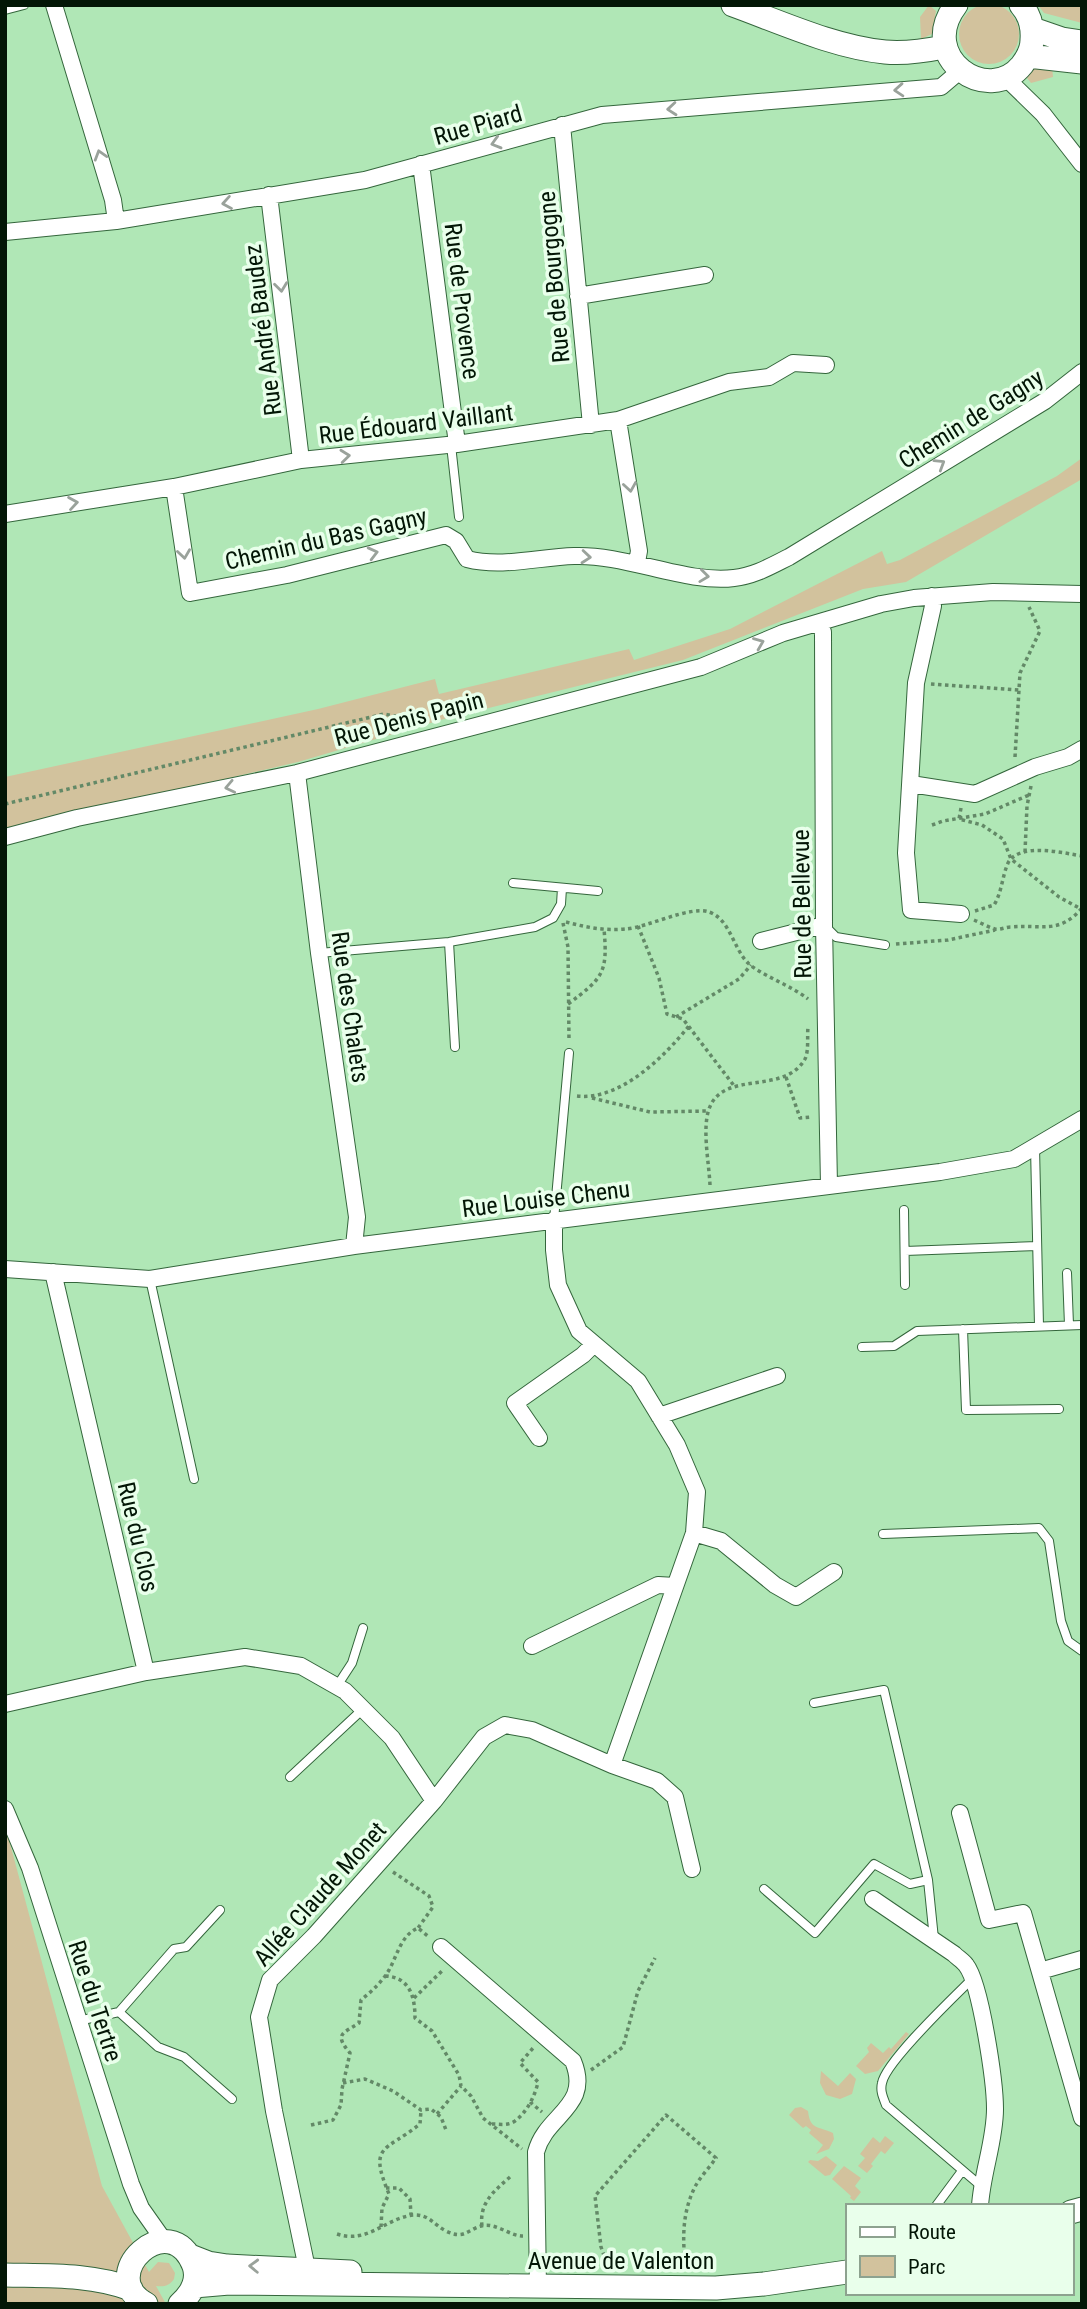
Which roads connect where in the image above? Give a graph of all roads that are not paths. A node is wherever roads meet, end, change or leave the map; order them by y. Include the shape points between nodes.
1 (24, 5) edge
2 (54, 5) edge
3 (733, 5) edge
4 (1021, 5) edge
5 (949, 8) edge
6 (5, 10) edge
7 (1032, 29) junction
8 (1082, 42) edge
9 (944, 47) junction
10 (1028, 56) junction
11 (1082, 62) edge
12 (961, 70) junction
13 (1005, 78) junction
14 (562, 125) junction
15 (421, 164) junction
16 (1082, 164) edge
17 (270, 195) junction
18 (117, 221) junction
19 (5, 232) edge
20 (705, 275) dead end
21 (578, 296) junction
22 (826, 365) dead end
23 (1082, 372) edge
24 (618, 420) junction
25 (590, 425) junction
26 (454, 444) junction
27 (301, 460) junction
28 (174, 487) junction
29 (883, 501) joint
30 (5, 514) edge
31 (459, 517) dead end
32 (637, 562) junction
33 (1082, 594) edge
34 (932, 596) junction
35 (819, 623) junction
36 (1082, 749) edge
37 (297, 773) junction
38 (911, 784) junction
39 (5, 837) edge
40 (513, 883) dead end
41 (562, 887) junction
42 (598, 891) dead end
43 (961, 914) road end
44 (824, 925) junction
45 (761, 941) dead end
46 (449, 942) junction
47 (885, 945) road end
48 (319, 953) junction
49 (455, 1047) dead end
50 (569, 1054) road end
51 (1082, 1119) edge
52 (1035, 1146) junction
53 (829, 1185) junction
54 (904, 1210) dead end
55 (554, 1220) junction
56 (354, 1246) junction
57 (1037, 1246) junction
58 (905, 1251) junction
59 (5, 1269) edge
60 (53, 1272) junction
61 (1067, 1273) dead end
62 (150, 1279) junction
63 (905, 1284) dead end
64 (1069, 1325) junction
65 (1082, 1325) edge
66 (1039, 1326) junction
67 (963, 1329) junction
68 (594, 1344) junction
69 (862, 1347) dead end
70 (777, 1376) dead end
71 (1059, 1409) dead end
72 (659, 1416) junction
73 (539, 1438) dead end
74 (194, 1479) dead end
75 (694, 1533) junction
76 (883, 1534) dead end
77 (834, 1572) dead end
78 (676, 1586) junction
79 (363, 1628) dead end
80 (532, 1646) dead end
81 (1082, 1651) edge
82 (146, 1672) junction
83 (337, 1686) junction
84 (814, 1703) dead end
85 (5, 1704) edge
86 (363, 1709) junction
87 (612, 1765) junction
88 (290, 1777) dead end
89 (434, 1801) junction
90 (5, 1809) edge
91 (960, 1813) dead end
92 (692, 1870) dead end
93 (928, 1880) junction
94 (764, 1889) dead end
95 (873, 1899) dead end
96 (220, 1910) dead end
97 (934, 1941) junction
98 (441, 1947) road end
99 (1082, 1959) edge
100 (1040, 1971) junction
101 (972, 1978) junction
102 (119, 2012) junction
103 (78, 2021) junction
104 (232, 2099) dead end
105 (1082, 2118) edge
106 (962, 2171) junction
107 (981, 2186) junction
108 (937, 2204) edge
109 (981, 2204) edge
110 (141, 2208) junction
111 (165, 2242) junction
112 (136, 2256) junction
113 (190, 2256) junction
114 (846, 2272) edge
115 (5, 2275) edge
116 (78, 2276) junction
117 (306, 2277) junction
118 (538, 2288) junction
119 (187, 2295) edge
120 (139, 2296) edge
121 (717, 2296) edge

1 - 6 lane
18 -> 2 street
3 - 9 main road via 828,39 883,52
4 - 7 main road
5 - 9 main road
7 - 8 main road
7 - 10 main road
9 - 12 main road
10 - 11 main road
10 - 13 main road
12 - 13 main road via 974,78
12 -> 14 street, Rue Piard via 941,87 602,115
13 - 16 street via 1043,114
14 -> 15 street, Rue Piard
14 - 21 street, Rue de Bourgogne
15 - 17 street, Rue Piard via 365,180
15 - 26 street, Rue de Provence
17 -> 18 street, Rue Piard
17 -> 27 street, Rue André Baudez
18 - 19 street, Rue Piard
20 - 21 street
21 - 25 street, Rue de Bourgogne
22 - 24 street, Rue Édouard Vaillant via 793,363 769,377 729,382
29 -> 23 street, Chemin de Gagny via 1045,401
24 - 25 street, Rue Édouard Vaillant
24 -> 32 street
25 - 26 street, Rue Édouard Vaillant
27 -> 26 street, Rue Édouard Vaillant
26 - 31 lane
27 - 28 street, Rue Édouard Vaillant
30 -> 28 street, Rue Édouard Vaillant
28 -> 32 street, Chemin du Bas Gagny via 190,593 287,575 446,535 456,541 467,559 484,564 576,556
32 -> 29 street, Chemin du Bas Gagny via 705,577 747,575 789,557
33 - 34 street, Rue Denis Papin
34 - 35 street, Rue Denis Papin via 881,604
34 - 38 street via 916,684
37 -> 35 street, Rue Denis Papin via 701,667
35 - 44 street, Rue de Bellevue via 823,632
36 - 38 street via 975,794
37 -> 39 street, Rue Denis Papin
37 - 48 street, Rue des Chalets
38 - 43 street via 906,853 911,910
40 - 41 lane
41 - 42 lane
41 - 46 lane via 558,920
44 - 45 street
44 - 47 lane via 836,937
44 - 53 street, Rue de Bellevue
46 - 48 lane
46 - 49 lane
48 - 56 street, Rue des Chalets via 357,1217
50 - 55 lane
51 - 52 street, Rue Louise Chenu
52 - 53 street, Rue Louise Chenu via 1014,1159
52 - 57 lane
53 - 55 street, Rue Louise Chenu
54 - 58 lane
55 - 56 street, Rue Louise Chenu
55 - 68 street via 558,1285 579,1331
56 - 62 street, Rue Louise Chenu
57 - 58 lane
57 - 66 lane
58 - 63 lane
59 - 60 street, Rue Louise Chenu
60 - 62 street, Rue Louise Chenu
60 - 82 street, Rue du Clos
61 - 64 lane
62 - 74 lane
64 - 65 lane
64 - 66 lane
66 - 67 lane
67 - 69 lane via 917,1331 894,1346
67 - 71 lane via 966,1410
68 - 72 street via 638,1381
68 - 73 street via 515,1403
70 - 72 street
72 - 75 street via 697,1492
75 - 77 street via 721,1541 796,1597
75 - 78 street
76 - 81 lane via 1039,1528 1049,1541 1061,1621 1068,1641
78 - 80 street via 658,1585
78 - 87 street
79 - 83 lane via 352,1663
82 - 83 street via 245,1657 301,1666
82 - 85 street
83 - 86 street
84 - 93 lane via 884,1690
86 - 88 lane
86 - 89 street via 392,1738
87 - 89 street, Allée Claude Monet via 532,1730 505,1724 484,1737
87 - 92 street via 657,1781 675,1797
89 - 117 street, Allée Claude Monet via 270,1980 259,2017
90 - 103 street, Rue du Tertre via 30,1868
91 - 100 street via 989,1920 1023,1913
93 - 94 lane via 910,1884 874,1864 815,1933
93 - 97 lane
95 - 97 street
96 - 102 lane via 186,1947 174,1949
97 - 101 street via 966,1965
98 - 118 street via 573,2061 578,2072 579,2087 573,2100 539,2140
99 - 100 street
100 - 105 street
101 - 106 lane via 886,2071 881,2093 886,2105
101 - 107 street via 988,2046 995,2110
102 - 103 lane
102 - 104 lane via 158,2047 184,2057
103 - 110 street, Rue du Tertre
106 - 107 lane
106 - 108 lane
107 - 109 street
110 - 111 street, Rue du Tertre
110 - 112 street, Rue du Tertre via 143,2229
111 - 112 main road via 151,2244
111 - 113 main road, Avenue de Valenton
112 - 116 main road via 111,2272
112 - 120 main road via 129,2274
117 -> 113 main road, Avenue de Valenton via 208,2263
113 - 119 main road via 195,2271
114 - 121 main road, Avenue de Valenton
115 - 116 main road
116 - 120 main road via 111,2282
117 - 118 main road, Avenue de Valenton via 394,2285
117 - 119 main road, Avenue de Valenton via 229,2283
118 - 121 main road, Avenue de Valenton via 689,2288

